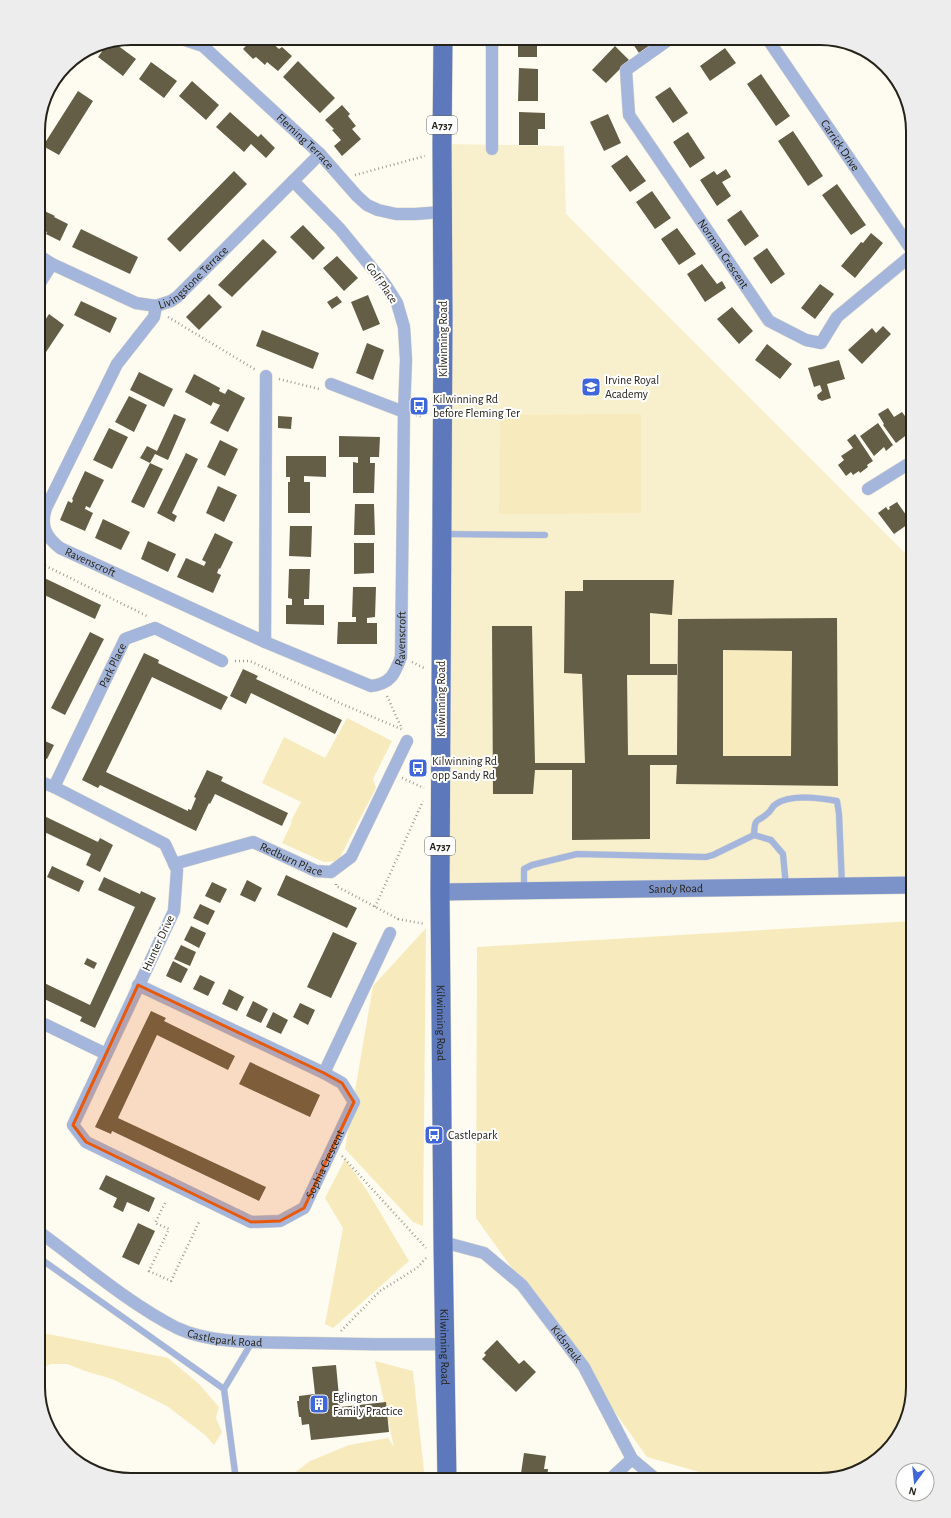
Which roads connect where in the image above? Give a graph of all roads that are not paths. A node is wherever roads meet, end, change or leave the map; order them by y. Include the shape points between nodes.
1 (200, 45) edge
2 (443, 45) edge
3 (492, 45) edge
4 (660, 45) edge
5 (772, 45) edge
6 (492, 150) dead end
7 (320, 154) junction
8 (293, 181) junction
9 (442, 212) junction
10 (906, 243) edge
11 (906, 259) edge
12 (45, 260) edge
13 (52, 264) junction
14 (45, 275) edge
15 (156, 306) junction
16 (266, 376) road end
17 (331, 384) road end
18 (404, 412) junction
19 (906, 465) edge
20 (868, 489) dead end
21 (45, 511) edge
22 (45, 530) edge
23 (442, 534) junction
24 (545, 535) dead end
25 (265, 642) junction
26 (222, 661) road end
27 (407, 741) dead end
28 (45, 784) edge
29 (54, 787) junction
30 (754, 835) junction
31 (174, 864) junction
32 (906, 885) edge
33 (842, 887) junction
34 (786, 888) junction
35 (524, 891) junction
36 (440, 892) junction
37 (390, 933) road end
38 (138, 985) junction
39 (45, 1024) edge
40 (106, 1054) junction
41 (324, 1073) junction
42 (45, 1236) edge
43 (435, 1246) junction
44 (45, 1262) edge
45 (252, 1342) junction
46 (444, 1344) junction
47 (224, 1389) junction
48 (632, 1459) junction
49 (235, 1473) edge
50 (447, 1473) edge
51 (617, 1473) edge
52 (649, 1473) edge

1 - 7 street, Fleming Terrace
2 - 9 main road, Kilwinning Road / A737
3 - 6 street
4 - 11 street, Norman Crescent via 626,70 629,115 769,321 806,340 821,343 837,317
5 - 10 street, Carrick Drive
7 - 8 street, Livingstone Terrace
7 - 9 street, Fleming Terrace via 367,205 396,214
8 - 15 street, Livingstone Terrace via 177,297
8 - 18 street, Golf Place via 340,229 385,284 397,303 405,334
9 - 23 main road, Kilwinning Road / A737
12 - 13 street, Livingstone Terrace
13 - 14 street
13 - 15 street, Livingstone Terrace via 136,303
15 - 21 street, Ravenscroft via 154,318 117,364
16 - 25 street
17 - 18 street
18 - 25 street, Ravenscroft via 401,657 396,669 382,685 372,686
19 - 20 street
22 - 25 street, Ravenscroft via 60,548
23 - 24 lane
23 - 36 main road, Kilwinning Road / A737
26 - 29 street, Park Place via 155,628 125,639
27 - 31 street, Redburn Place via 351,857 331,872 316,871 253,842
28 - 29 street, Hunter Drive
29 - 31 street, Hunter Drive via 165,844
30 - 33 lane via 758,819 767,814 775,804 791,799 823,798 837,801
30 - 34 lane via 771,840 784,854
30 - 35 lane via 706,857 577,854 547,861 524,869
31 - 38 street, Hunter Drive via 177,870 174,911
32 - 33 main road, Sandy Road
33 - 34 main road, Sandy Road
34 - 35 main road, Sandy Road
35 - 36 main road, Sandy Road
36 - 43 main road, Kilwinning Road / A737
37 - 41 street
38 - 40 street, Hunter Drive
38 - 41 street, Sophia Crescent
39 - 40 street
40 - 41 street, Sophia Crescent via 73,1125 86,1142 251,1222 280,1221 304,1208 334,1147 354,1102 342,1083
42 - 45 street, Castlepark Road via 136,1304 178,1328 212,1339
43 - 46 main road, Kilwinning Road / A737
43 - 48 street, Kidsneuk via 484,1253 522,1285 584,1367
44 - 47 lane
45 - 46 street, Castlepark Road
45 - 47 lane
46 - 50 main road, Kilwinning Road / A737
47 - 49 lane
48 - 51 street
48 - 52 street, Kidsneuk

